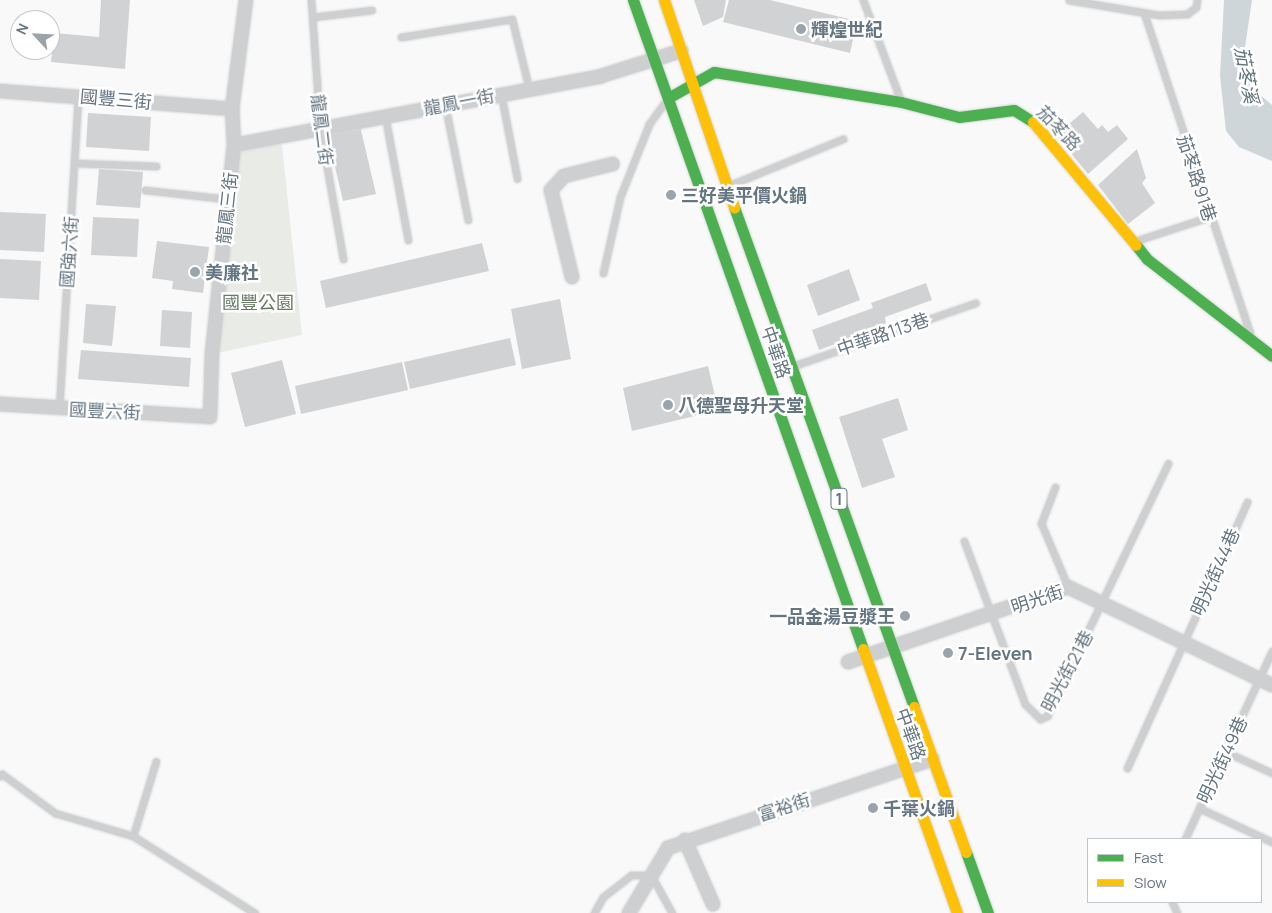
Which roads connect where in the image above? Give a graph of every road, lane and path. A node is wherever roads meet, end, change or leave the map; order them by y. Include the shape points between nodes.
1 (246, 0) edge
2 (312, 0) edge
3 (633, 0) edge
4 (664, 0) edge
5 (863, 0) edge
6 (1069, 0) edge
7 (1197, 0) edge
8 (372, 10) dead end
9 (1144, 13) junction
10 (312, 17) junction
11 (401, 36) dead end
12 (681, 51) junction
13 (654, 59) junction
14 (692, 85) junction
15 (529, 89) junction
16 (0, 91) edge
17 (501, 94) junction
18 (78, 96) junction
19 (668, 98) junction
20 (901, 102) junction
21 (445, 105) junction
22 (232, 109) junction
23 (385, 116) junction
24 (320, 128) junction
25 (843, 139) dead end
26 (234, 145) junction
27 (74, 163) junction
28 (614, 164) dead end
29 (156, 166) dead end
30 (517, 178) dead end
31 (727, 186) junction
32 (145, 190) dead end
33 (228, 198) junction
34 (1209, 217) junction
35 (468, 220) dead end
36 (408, 240) dead end
37 (1135, 242) junction
38 (343, 259) dead end
39 (603, 274) dead end
40 (572, 276) dead end
41 (975, 303) dead end
42 (1254, 342) junction
43 (1272, 356) edge
44 (792, 366) junction
45 (0, 404) edge
46 (59, 409) junction
47 (210, 417) joint
48 (1168, 464) dead end
49 (1055, 486) dead end
50 (1247, 502) dead end
51 (964, 541) dead end
52 (1068, 587) junction
53 (1103, 603) junction
54 (992, 615) junction
55 (1184, 643) junction
56 (893, 648) junction
57 (1272, 651) edge
58 (865, 657) junction
59 (848, 662) dead end
60 (1259, 680) junction
61 (1272, 685) edge
62 (1226, 752) junction
63 (932, 758) junction
64 (156, 762) dead end
65 (904, 768) junction
66 (1127, 768) dead end
67 (1272, 773) edge
68 (0, 776) edge
69 (1199, 808) junction
70 (133, 836) junction
71 (1185, 838) edge
72 (685, 840) junction
73 (1272, 842) edge
74 (651, 875) junction
75 (715, 909) edge
76 (255, 913) edge
77 (594, 913) edge
78 (629, 913) edge
79 (672, 913) edge
80 (957, 913) edge
81 (988, 913) edge

1 - 22 street, 龍鳳三街
2 - 10 lane, 龍鳳二街
3 - 13 main road, 中華路 / 1
4 - 12 main road, 中華路 / 1
5 - 20 lane
6 - 9 lane
7 - 9 lane via 1196,7 1187,14
8 - 10 lane
9 - 34 lane, 茄苳路91巷
10 - 24 lane, 龍鳳二街
11 - 15 lane via 512,18
12 - 13 street, 龍鳳一街
12 - 14 main road, 中華路 / 1
13 - 15 street, 龍鳳一街 via 601,76
13 - 19 main road, 中華路 / 1
14 - 19 main road, 茄苳路
14 - 20 main road, 茄苳路 via 714,72
14 - 31 main road, 中華路 / 1
15 - 17 street, 龍鳳一街
16 - 18 street, 國豐三街
17 - 21 street, 龍鳳一街
17 - 30 lane
18 - 22 street, 國豐三街
18 - 27 lane, 國強六街
19 - 39 lane via 649,124 620,198
19 - 58 main road, 中華路 / 1
20 - 37 main road, 茄苳路 via 959,117 1014,110 1035,124
21 - 23 street, 龍鳳一街
21 - 35 lane
22 - 26 street, 龍鳳三街
23 - 24 street, 龍鳳一街
23 - 36 lane
24 - 26 street, 龍鳳一街
24 - 38 lane, 龍鳳二街
25 - 31 lane
26 - 33 street, 龍鳳三街
27 - 29 lane
27 - 46 lane, 國強六街
28 - 40 street via 564,176 552,190
31 - 44 main road, 中華路 / 1
32 - 33 lane
33 - 47 street, 龍鳳三街 via 212,354
34 - 37 lane
34 - 42 lane, 茄苳路91巷
37 - 42 main road, 茄苳路 via 1147,258
41 - 44 lane, 中華路113巷
42 - 43 main road, 茄苳路
44 - 56 main road, 中華路 / 1
45 - 46 street, 國豐六街
46 - 47 street, 國豐六街
48 - 53 lane
49 - 52 lane via 1041,523
50 - 55 lane, 明光街44巷
51 - 54 lane
52 - 53 street, 明光街
52 - 54 street, 明光街
53 - 54 lane, 明光街21巷 via 1047,716 1036,718 1025,704
53 - 55 street, 明光街
54 - 56 street, 明光街
55 - 60 street, 明光街
55 - 66 lane, 明光街44巷
56 - 58 street, 明光街
56 - 63 main road, 中華路 / 1
57 - 60 lane, 明光街49巷
58 - 59 street, 明光街
58 - 65 main road, 中華路 / 1
60 - 61 street, 明光街
60 - 62 lane, 明光街49巷
62 - 67 lane
62 - 69 lane, 明光街49巷
63 - 65 street, 富裕街
63 - 81 main road, 中華路 / 1
64 - 70 lane
65 - 72 street, 富裕街
65 - 80 main road, 中華路 / 1
68 - 70 lane via 2,774 55,813
69 - 71 lane, 明光街49巷
69 - 73 lane
70 - 76 lane
72 - 74 street, 富裕街 via 668,848
72 - 75 street
74 - 77 lane via 631,875 603,897
74 - 78 street, 富裕街
74 - 79 lane

